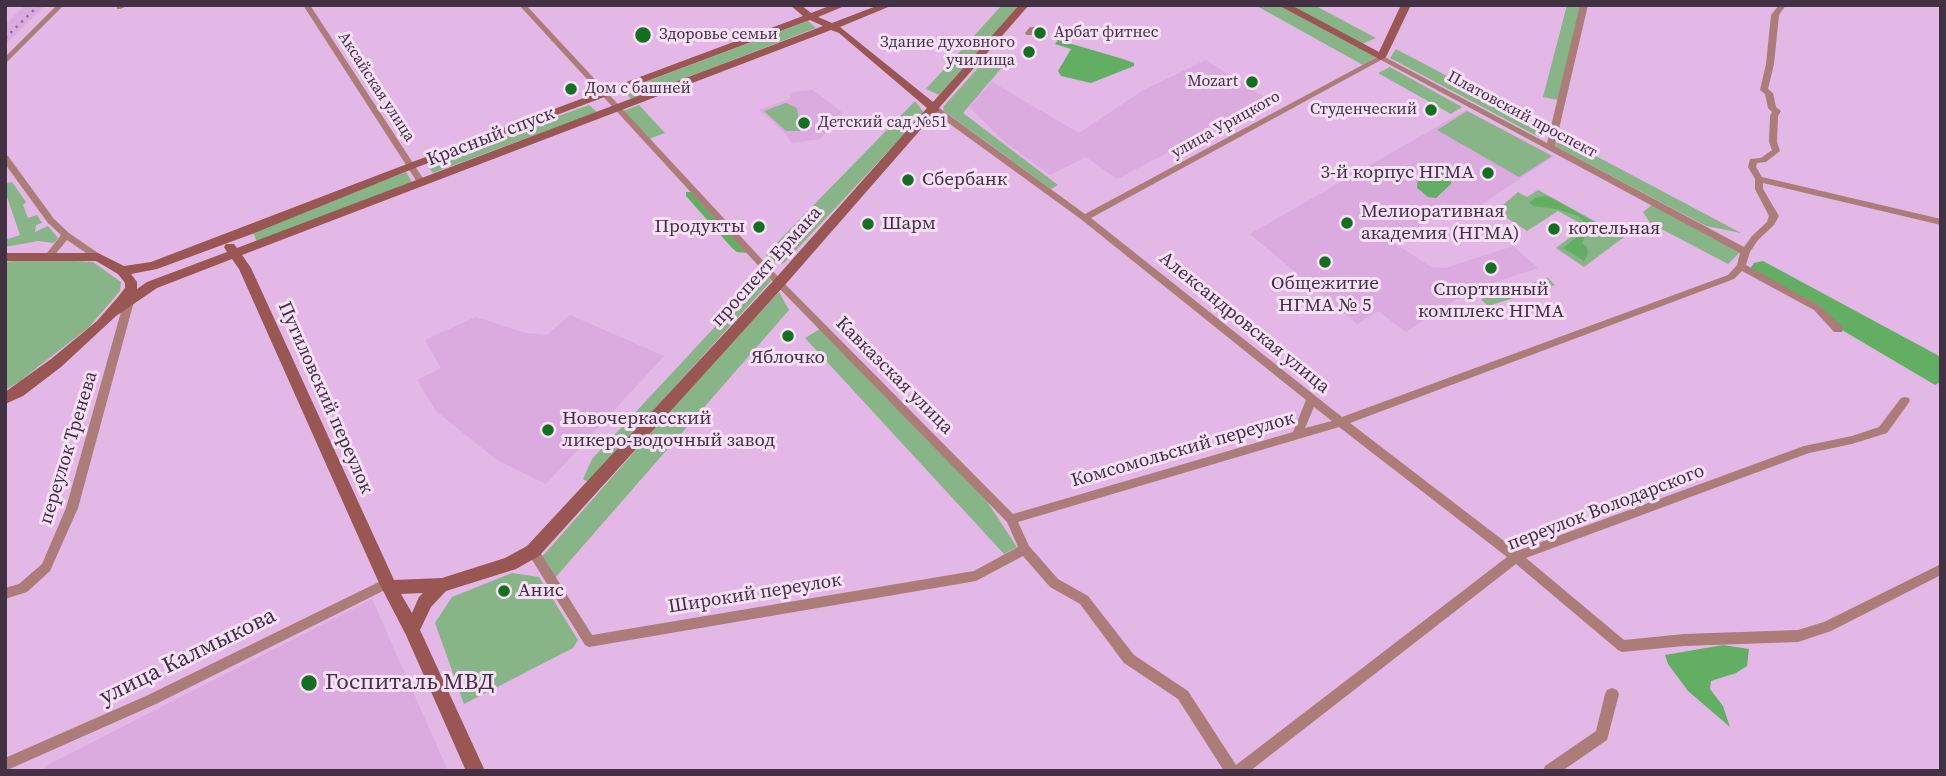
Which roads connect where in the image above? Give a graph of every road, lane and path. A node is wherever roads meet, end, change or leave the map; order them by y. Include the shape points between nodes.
1 (61, 5) edge
2 (306, 5) edge
3 (522, 5) edge
4 (795, 5) edge
5 (842, 5) edge
6 (888, 5) edge
7 (1024, 5) edge
8 (1283, 5) edge
9 (1406, 5) edge
10 (1584, 5) edge
11 (1783, 5) edge
12 (825, 8) edge
13 (810, 17) junction
14 (837, 28) junction
15 (1381, 57) junction
16 (5, 62) edge
17 (602, 94) junction
18 (618, 109) junction
19 (935, 109) junction
20 (1550, 148) junction
21 (5, 158) edge
22 (411, 166) junction
23 (1759, 179) junction
24 (422, 183) junction
25 (1085, 218) junction
26 (1941, 222) edge
27 (66, 235) junction
28 (233, 236) junction
29 (208, 245) junction
30 (1745, 252) junction
31 (237, 254) junction
32 (50, 255) junction
33 (5, 257) edge
34 (98, 257) junction
35 (1741, 266) junction
36 (779, 283) junction
37 (128, 285) junction
38 (1838, 329) dead end
39 (12, 396) edge
40 (1311, 399) junction
41 (1905, 401) dead end
42 (5, 407) edge
43 (1341, 422) junction
44 (1297, 435) junction
45 (1011, 519) junction
46 (1025, 549) junction
47 (533, 551) junction
48 (1516, 557) junction
49 (1941, 569) edge
50 (389, 585) junction
51 (442, 585) junction
52 (5, 594) edge
53 (412, 630) junction
54 (1612, 694) dead end
55 (5, 765) edge
56 (1238, 770) edge
57 (476, 771) edge
58 (1550, 771) edge

1 - 16 street
2 - 22 street, Аксайская улица
3 - 17 street, Кавказская улица
4 - 13 street, Александровская улица
5 - 12 street, Красный спуск
6 - 14 street, Красный спуск
7 - 19 street, проспект Ермака
8 - 15 street, Платовский проспект
9 - 15 street
10 - 20 street
11 - 23 street via 1775,15 1764,90 1777,111 1776,151 1753,161
12 - 13 street, Красный спуск
12 - 14 street, Александровская улица
13 - 14 street, Александровская улица
13 - 17 street, Красный спуск
14 - 18 street, Красный спуск
14 - 19 street, Александровская улица
15 - 20 street, Платовский проспект
15 - 25 street, улица Урицкого
17 - 18 street, Кавказская улица
17 - 22 street, Красный спуск
18 - 24 street, Красный спуск
18 - 36 street, Кавказская улица
19 - 25 street, Александровская улица
19 - 36 street, проспект Ермака
20 - 30 street, Платовский проспект
21 - 27 street
22 - 24 street, Аксайская улица
22 - 28 street, Красный спуск
23 - 26 street
23 - 30 street via 1759,189 1774,216
24 - 31 street, Красный спуск
25 - 40 street, Александровская улица
27 - 32 street
27 - 34 street
28 - 29 street, Красный спуск
28 - 31 street, Путиловский переулок
29 - 31 street via 231,248
29 - 37 street, Красный спуск via 153,266
30 - 35 street
31 - 37 street, Красный спуск via 152,285
31 - 50 street, Путиловский переулок
32 - 33 street
32 - 34 street
34 - 37 street
35 - 38 street via 1817,308
35 - 43 street, Комсомольский переулок via 1723,282
36 - 45 street, Кавказская улица
36 - 47 street, проспект Ермака
37 - 39 street via 112,313
37 - 52 street, переулок Тренева via 72,508 46,567 23,588
39 - 42 street
40 - 43 street, Александровская улица
40 - 44 street
41 - 48 street, переулок Володарского via 1883,430 1808,449
43 - 44 street, Комсомольский переулок
43 - 48 street, Александровская улица
44 - 45 street, Комсомольский переулок
45 - 46 street, Кавказская улица
46 - 47 street, Широкий переулок via 976,576 589,641
46 - 56 street, Кавказская улица via 1054,583 1084,600 1129,659 1183,695
47 - 51 street via 510,564
48 - 49 street, Александровская улица via 1622,646 1798,636 1827,627
48 - 56 street, переулок Володарского
50 - 51 street
50 - 53 street, Путиловский переулок
50 - 55 street, улица Калмыкова via 152,700
51 - 53 street via 425,602
53 - 57 street, Путиловский переулок
54 - 58 street via 1602,734

